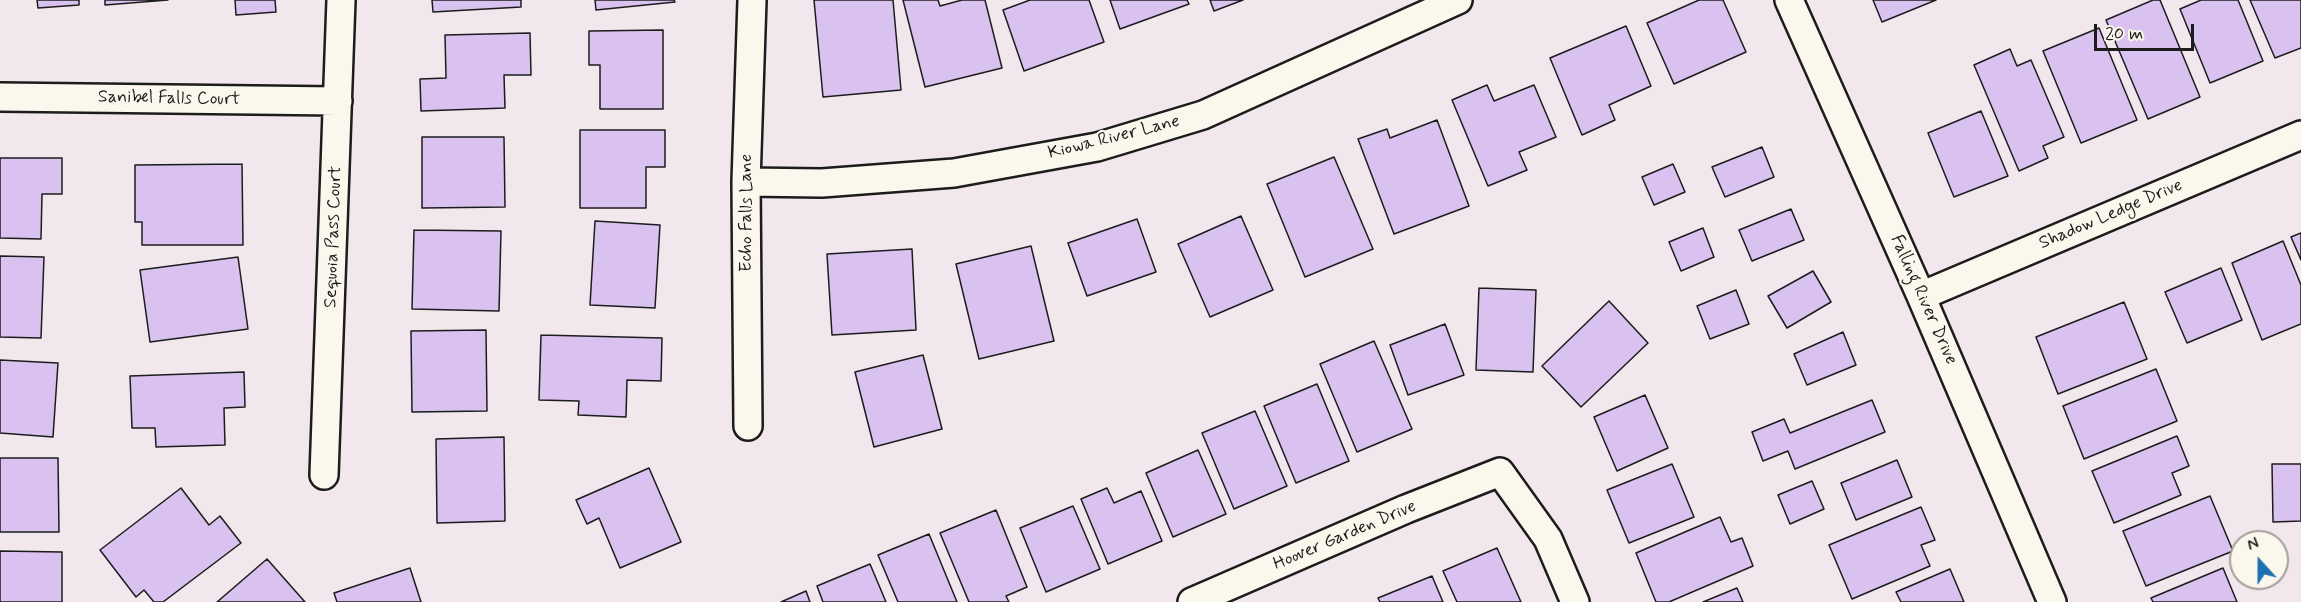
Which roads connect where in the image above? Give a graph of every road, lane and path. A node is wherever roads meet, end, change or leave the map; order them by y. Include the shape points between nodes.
1 (341, 0) edge
2 (752, 0) edge
3 (1458, 0) edge
4 (1789, 0) edge
5 (0, 97) edge
6 (338, 101) junction
7 (2301, 135) edge
8 (746, 182) junction
9 (1921, 296) junction
10 (748, 426) dead end
11 (324, 475) dead end
12 (1192, 602) edge
13 (1575, 602) edge
14 (2052, 602) edge

1 - 6 street, Sequoia Pass Court
2 - 8 street, Echo Falls Lane
3 - 8 street, Kiowa River Lane via 1203,115 1097,147 954,173 822,183
4 - 9 street, Falling River Drive
5 - 6 street, Sanibel Falls Court
6 - 11 street, Sequoia Pass Court
7 - 9 street, Shadow Ledge Drive
8 - 10 street, Echo Falls Lane
9 - 14 street, Falling River Drive
12 - 13 street, Hoover Garden Drive via 1500,472 1548,539

